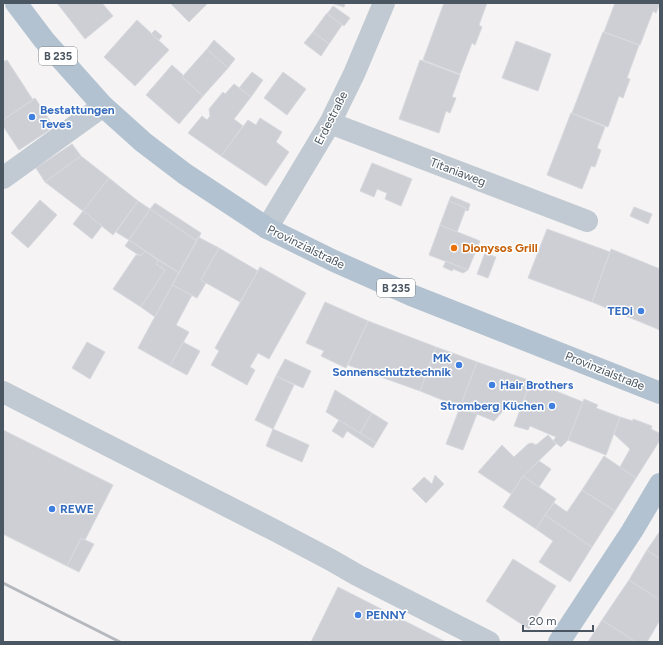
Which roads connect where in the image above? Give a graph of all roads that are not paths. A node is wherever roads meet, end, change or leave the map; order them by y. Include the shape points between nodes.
1 (16, 3) edge
2 (384, 3) edge
3 (103, 106) junction
4 (330, 123) junction
5 (3, 178) edge
6 (586, 221) dead end
7 (267, 228) junction
8 (3, 392) edge
9 (660, 393) edge
10 (660, 484) edge
11 (489, 642) edge
12 (559, 642) edge

1 - 3 main road, Provinzialstraße / B 235 via 44,40
2 - 4 street, Erdestraße
3 - 5 street
3 - 7 main road, Provinzialstraße / B 235 via 143,142 180,170
4 - 6 street, Titaniaweg
4 - 7 street, Erdestraße
7 - 9 main road, Provinzialstraße / B 235 via 411,295
8 - 11 street
10 - 12 main road via 632,532

